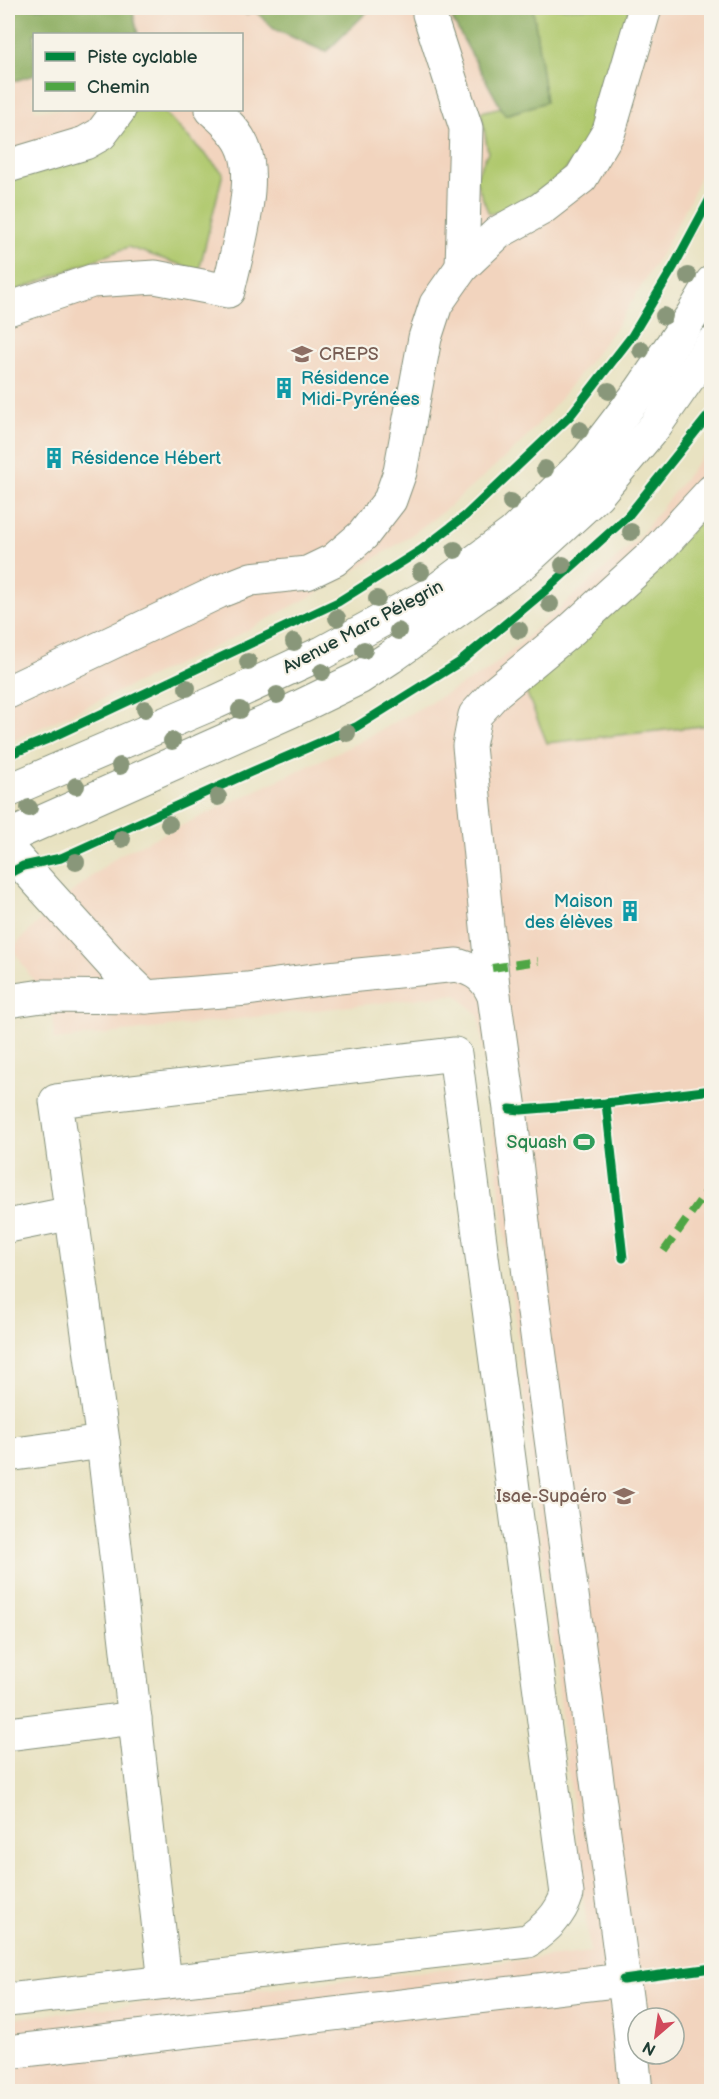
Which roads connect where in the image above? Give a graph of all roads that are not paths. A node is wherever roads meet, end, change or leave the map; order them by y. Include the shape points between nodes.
1 (645, 8) edge
2 (429, 14) dead end
3 (118, 111) edge
4 (213, 111) edge
5 (8, 166) edge
6 (462, 267) junction
7 (711, 282) edge
8 (8, 309) edge
9 (711, 344) edge
10 (711, 491) edge
11 (8, 692) edge
12 (8, 791) edge
13 (8, 837) edge
14 (8, 849) edge
15 (494, 996) junction
16 (146, 997) junction
17 (8, 1001) edge
18 (72, 1213) junction
19 (8, 1226) edge
20 (103, 1442) junction
21 (8, 1455) edge
22 (135, 1718) junction
23 (8, 1734) edge
24 (622, 1980) junction
25 (165, 1982) junction
26 (8, 2000) edge
27 (8, 2052) edge
28 (636, 2091) edge

1 - 6 street via 609,131 581,178 541,209 499,232
2 - 6 street via 466,128
3 - 5 street via 101,134 85,143
4 - 8 street via 232,128 245,150 250,186 228,291 155,277 92,281
6 - 11 street via 436,304 425,338 400,472 390,500 363,536 334,560 307,573 251,579 218,592
7 - 12 street, Avenue Marc Pélegrin via 641,390 588,459 513,532 434,592 312,658
9 - 13 street, Avenue Marc Pélegrin via 655,426 598,494 523,563 391,657 359,678 291,711
10 - 15 street via 653,555 496,692 475,715 469,746
14 - 16 street
15 - 16 street via 488,983 472,970 457,965
15 - 24 street
16 - 17 street via 42,996
18 - 19 street
18 - 20 street
18 - 25 street via 56,1101 455,1054 567,1894 562,1908 528,1941
20 - 21 street
20 - 22 street
22 - 23 street
22 - 25 street
24 - 27 street
24 - 28 street
25 - 26 street

